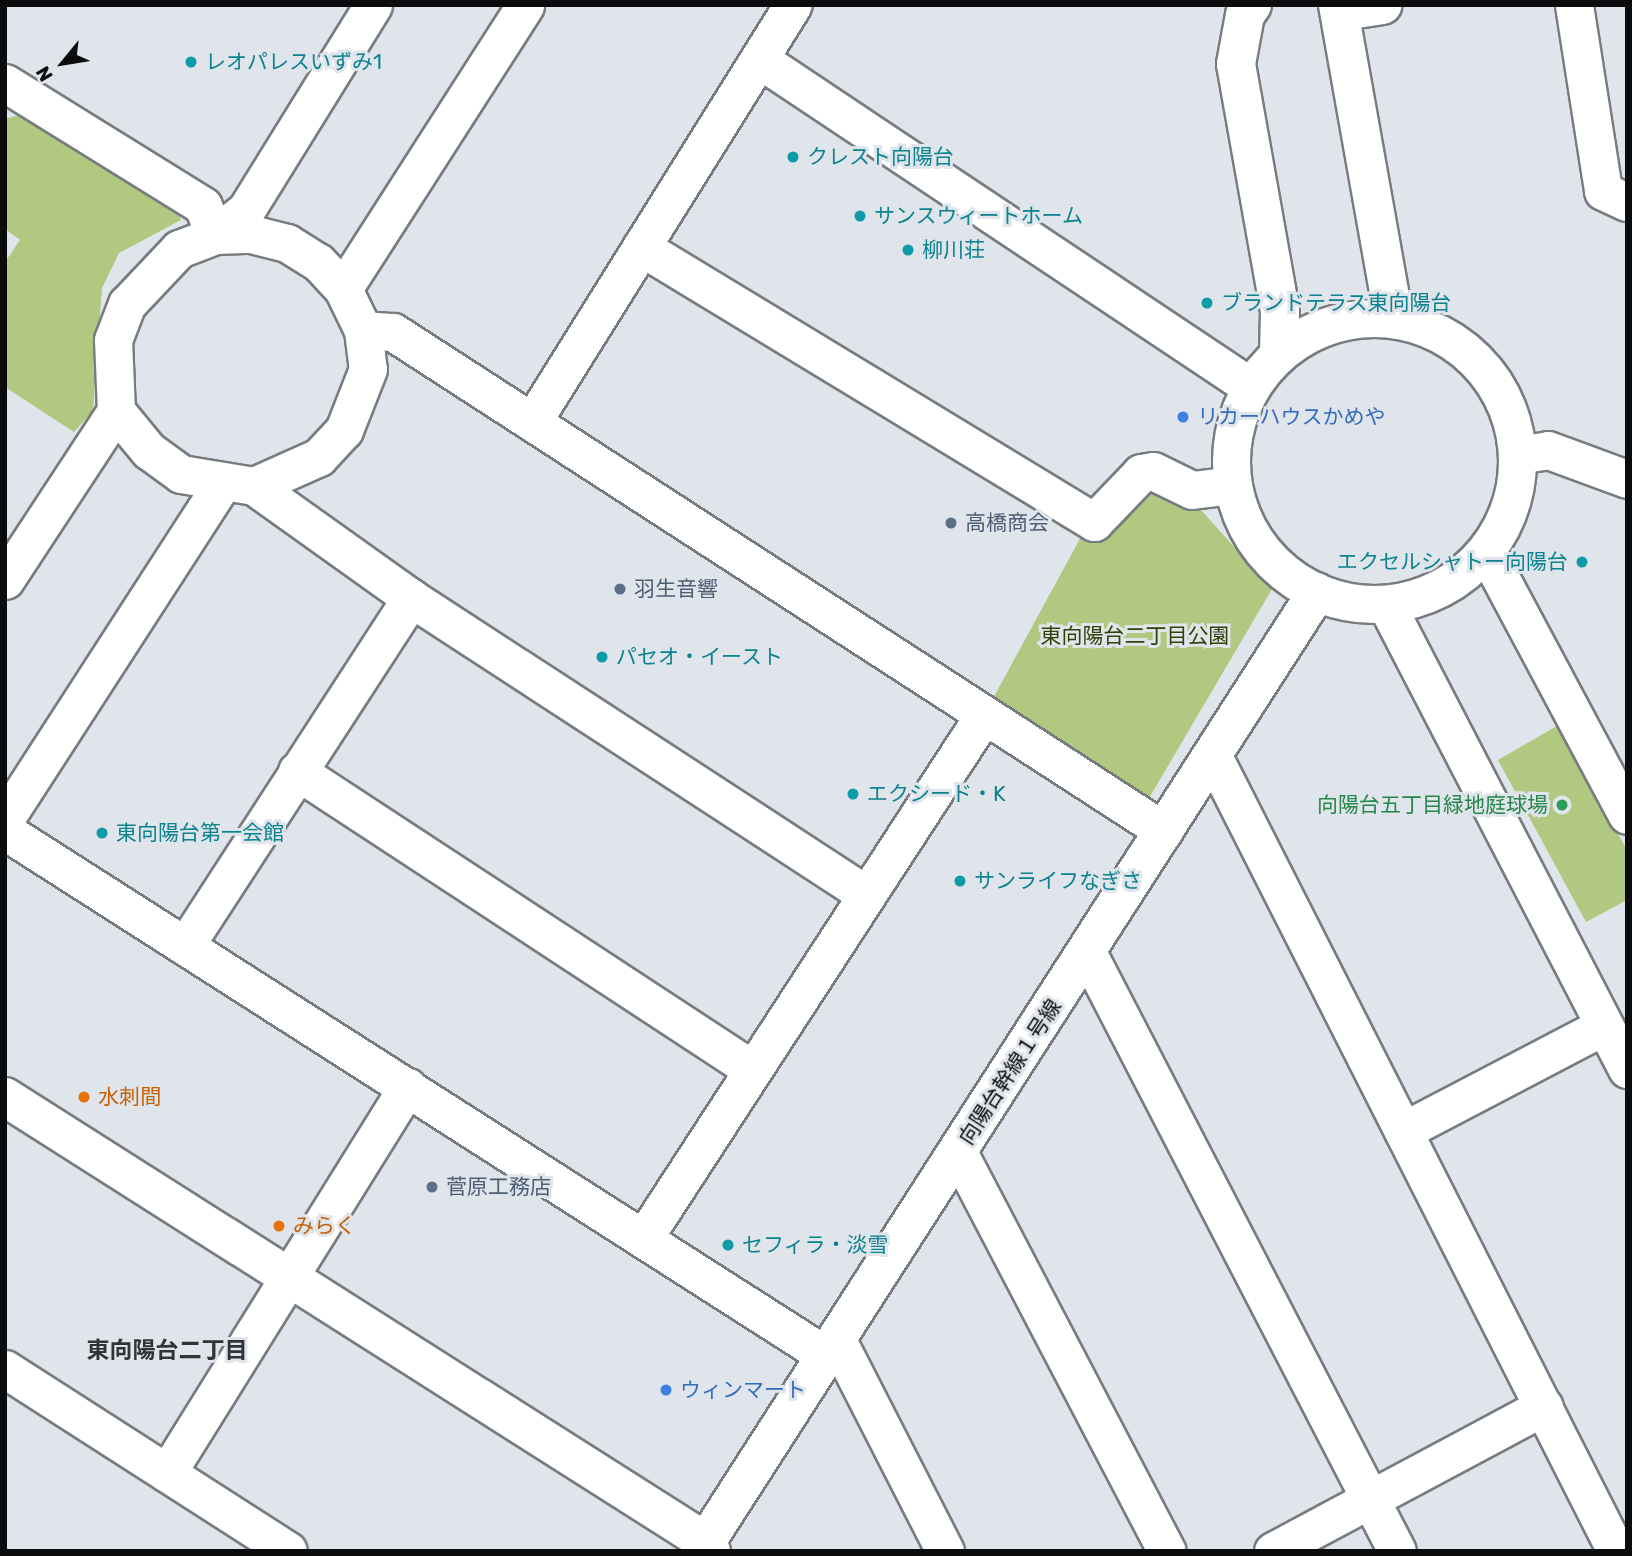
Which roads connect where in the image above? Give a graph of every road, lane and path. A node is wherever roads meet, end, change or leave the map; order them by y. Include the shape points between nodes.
1 (373, 5) edge
2 (525, 5) edge
3 (793, 5) edge
4 (1383, 5) edge
5 (1574, 5) edge
6 (1244, 8) edge
7 (1341, 8) edge
8 (759, 59) junction
9 (5, 83) edge
10 (1619, 193) edge
11 (215, 235) junction
12 (641, 247) junction
13 (343, 289) junction
14 (1394, 319) junction
15 (363, 330) junction
16 (1279, 354) junction
17 (1251, 387) junction
18 (116, 411) junction
19 (531, 422) junction
20 (1518, 455) junction
21 (1627, 479) edge
22 (238, 485) junction
23 (1233, 485) junction
24 (1486, 551) junction
25 (5, 580) edge
26 (1317, 592) junction
27 (411, 598) junction
28 (1386, 604) junction
29 (984, 715) junction
30 (1214, 758) junction
31 (298, 771) junction
32 (1627, 815) edge
33 (5, 819) edge
34 (5, 831) edge
35 (1164, 831) junction
36 (867, 895) junction
37 (185, 946) junction
38 (1087, 952) junction
39 (1604, 1026) junction
40 (1627, 1069) edge
41 (753, 1070) junction
42 (407, 1087) junction
43 (5, 1097) edge
44 (1403, 1131) junction
45 (958, 1152) junction
46 (643, 1239) junction
47 (288, 1279) junction
48 (831, 1347) junction
49 (5, 1369) edge
50 (1544, 1406) junction
51 (167, 1473) junction
52 (1371, 1498) junction
53 (706, 1548) edge
54 (288, 1551) edge
55 (945, 1551) edge
56 (1167, 1551) edge
57 (1273, 1551) edge
58 (1397, 1551) edge
59 (1616, 1551) edge

1 - 11 street via 246,210
2 - 13 street
3 - 8 street
4 - 7 street
5 - 10 street
6 - 16 street via 1236,64 1280,311
7 - 14 street
8 - 12 street
8 - 17 street
9 - 11 street via 203,206
11 - 13 street via 251,234 287,243
11 - 18 street via 179,249 127,304 113,340
12 - 19 street
12 - 23 street via 1094,522 1141,473 1153,471 1192,490
13 - 15 street
14 - 16 street via 1332,324
14 - 20 street via 1432,330 1466,351 1493,380 1510,416
15 - 19 street via 393,332
15 - 22 street via 368,369 344,430 319,457
16 - 17 street
17 - 23 street via 1236,429
18 - 22 street via 149,451 181,474
18 - 25 street
19 - 29 street
20 - 21 street via 1548,450
20 - 24 street via 1505,522
22 - 27 street
22 - 33 street
23 - 26 street via 1262,549
24 - 28 street via 1458,577 1424,596
24 - 32 street
26 - 28 street
26 - 30 street, 向陽台幹線１号線
27 - 31 street
27 - 36 street
28 - 39 street
29 - 35 street
29 - 36 street
30 - 35 street, 向陽台幹線１号線
30 - 44 street
31 - 37 street
31 - 41 street
34 - 37 street
35 - 38 street, 向陽台幹線１号線
36 - 41 street
37 - 42 street
38 - 45 street, 向陽台幹線１号線
38 - 52 street
39 - 40 street
39 - 44 street
41 - 46 street
42 - 46 street
42 - 47 street
43 - 47 street
44 - 50 street
45 - 48 street, 向陽台幹線１号線
45 - 56 street
46 - 48 street
47 - 51 street
47 - 53 street
48 - 53 street, 向陽台幹線１号線
48 - 55 street
49 - 51 street
50 - 52 street
50 - 59 street
51 - 54 street
52 - 57 street
52 - 58 street

